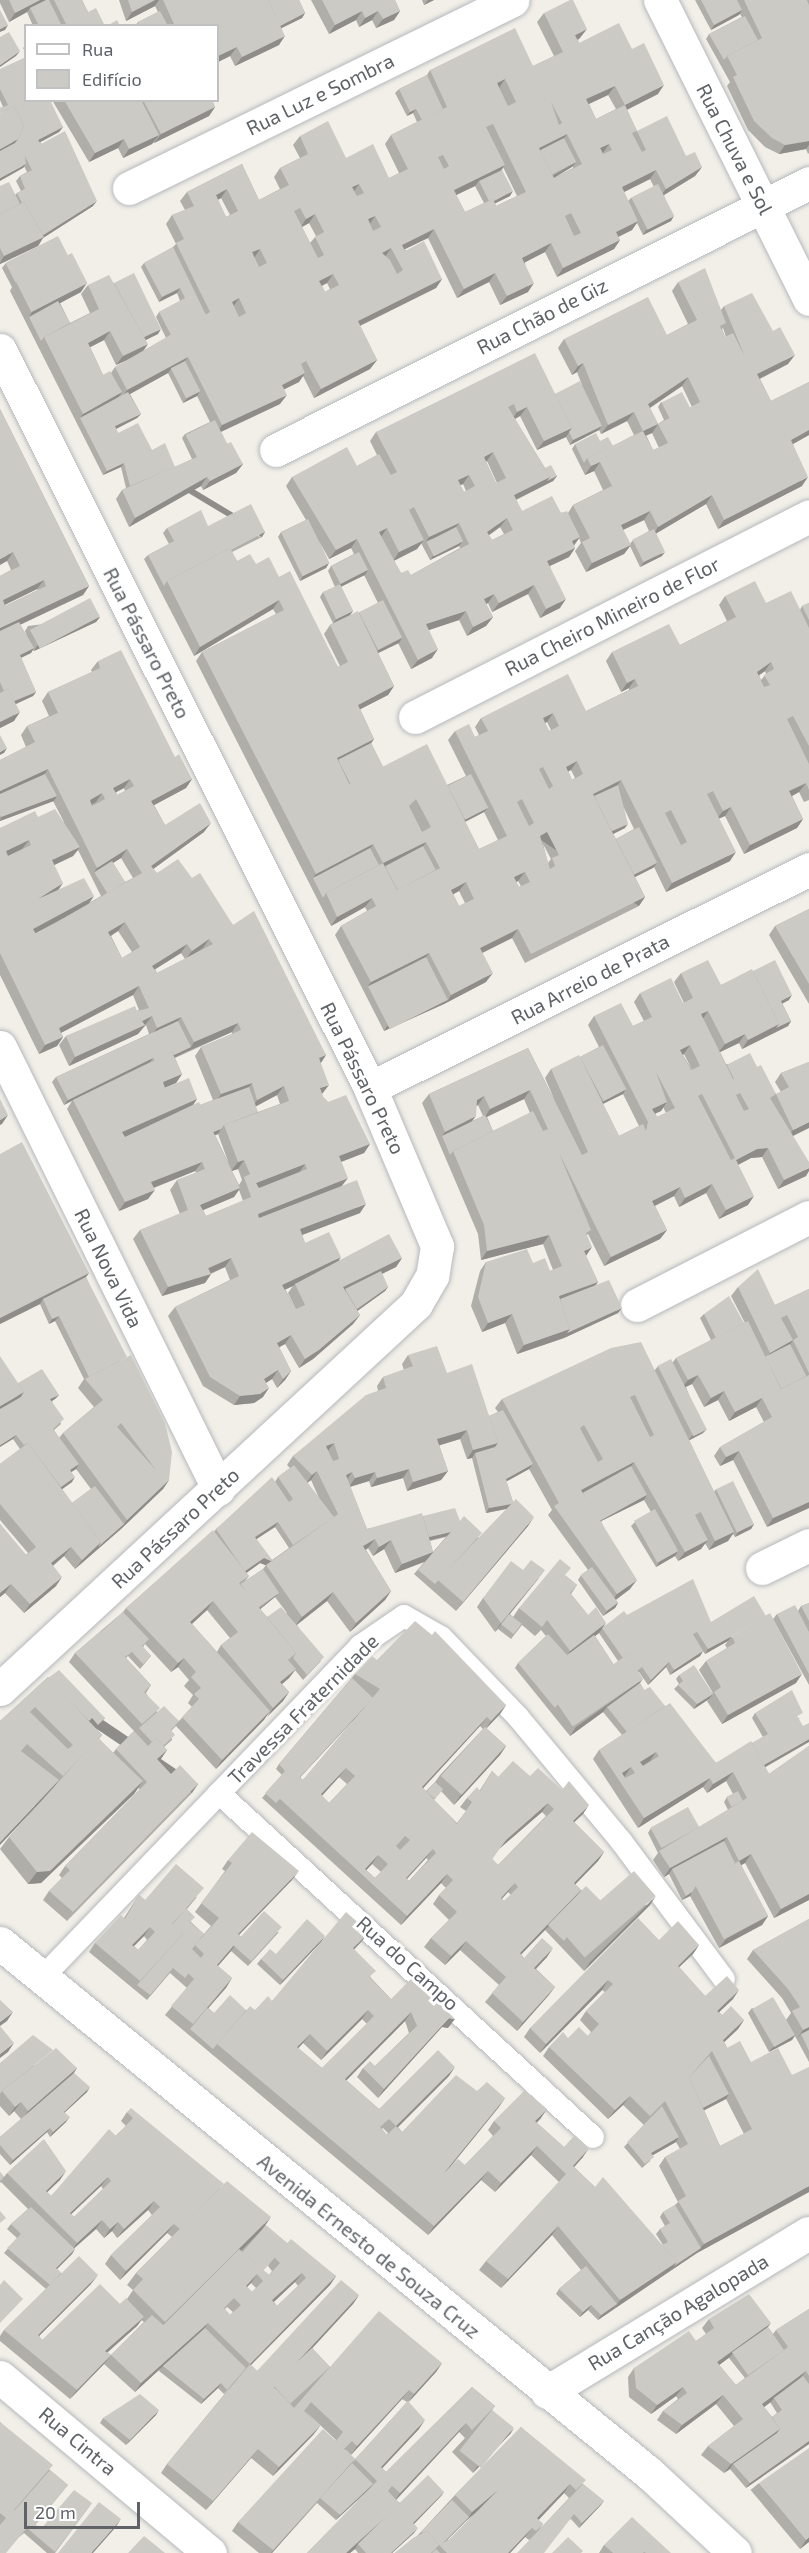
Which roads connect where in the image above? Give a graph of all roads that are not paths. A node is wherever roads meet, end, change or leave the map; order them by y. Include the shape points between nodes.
1 (512, 0) edge
2 (660, 0) edge
3 (809, 183) edge
4 (129, 188) dead end
5 (764, 205) junction
6 (809, 299) edge
7 (0, 350) edge
8 (276, 450) dead end
9 (809, 516) edge
10 (415, 717) dead end
11 (809, 869) edge
12 (0, 1047) edge
13 (370, 1088) junction
14 (809, 1217) edge
15 (637, 1305) dead end
16 (218, 1489) junction
17 (809, 1545) edge
18 (762, 1568) dead end
19 (0, 1689) edge
20 (219, 1793) junction
21 (0, 1943) edge
22 (42, 1978) junction
23 (724, 1979) edge
24 (593, 2137) dead end
25 (809, 2233) edge
26 (0, 2377) edge
27 (547, 2392) junction
28 (210, 2553) edge
29 (735, 2553) edge

1 - 4 street, Rua Luz e Sombra
2 - 5 street, Rua Chuva e Sol
3 - 5 street, Rua Chão de Giz
5 - 6 street, Rua Chuva e Sol
5 - 8 street, Rua Chão de Giz
7 - 13 street, Rua Pássaro Preto
9 - 10 street, Rua Cheiro Mineiro de Flor
11 - 13 street, Rua Arreio de Prata
12 - 16 street, Rua Nova Vida
13 - 16 street, Rua Pássaro Preto via 434,1231 432,1276 416,1304
14 - 15 street
16 - 19 street, Rua Pássaro Preto
17 - 18 street
20 - 22 lane, Travessa Fraternidade
20 - 23 lane, Travessa Fraternidade via 360,1646 395,1618 413,1617 441,1637 518,1717 621,1842
20 - 24 lane, Rua do Campo
21 - 22 street, Avenida Ernesto de Souza Cruz
22 - 27 street, Avenida Ernesto de Souza Cruz
25 - 27 street, Rua Canção Agalopada
26 - 28 street, Rua Cintra
27 - 29 street, Avenida Ernesto de Souza Cruz via 649,2473

